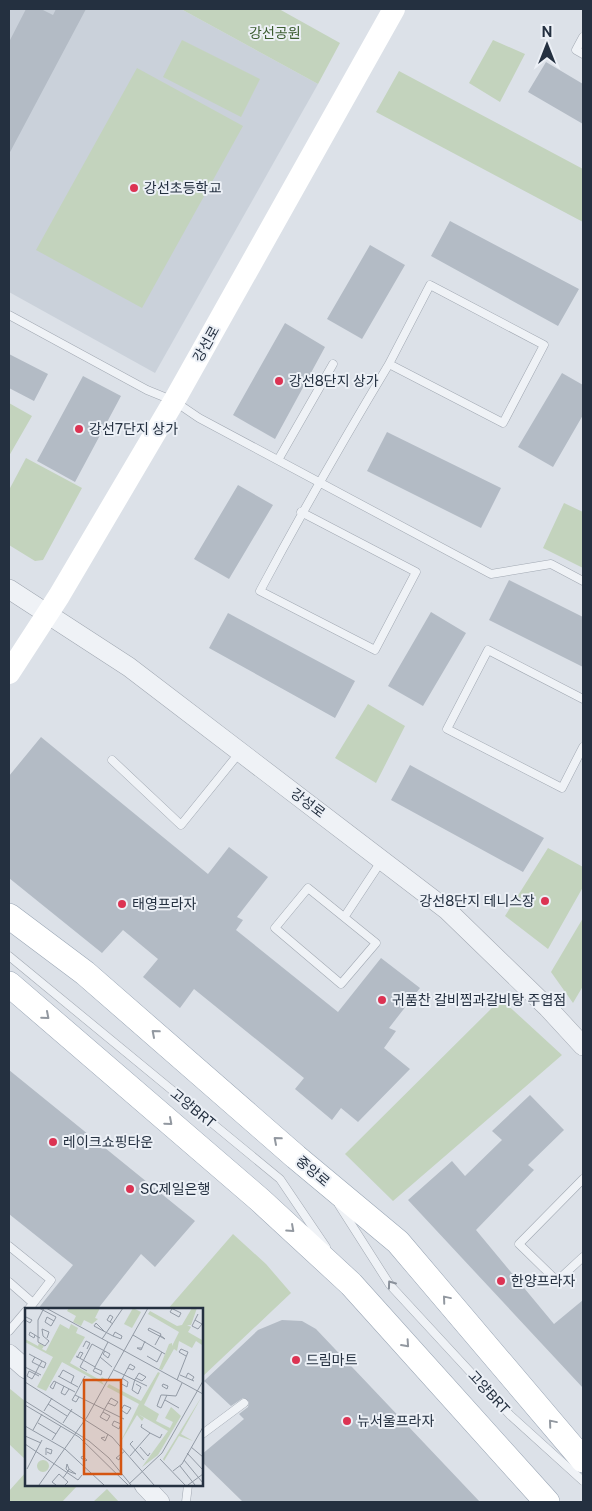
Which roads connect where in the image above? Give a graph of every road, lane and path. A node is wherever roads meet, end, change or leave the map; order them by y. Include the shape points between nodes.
1 (394, 9) edge
2 (583, 37) edge
3 (583, 54) edge
4 (9, 316) edge
5 (333, 364) dead end
6 (388, 364) junction
7 (174, 401) junction
8 (278, 460) junction
9 (318, 482) junction
10 (301, 512) junction
11 (583, 581) edge
12 (9, 589) edge
13 (48, 613) junction
14 (9, 673) edge
15 (583, 699) edge
16 (583, 747) edge
17 (240, 752) junction
18 (112, 760) dead end
19 (382, 860) junction
20 (9, 916) edge
21 (345, 916) junction
22 (9, 956) edge
23 (9, 984) edge
24 (583, 1046) edge
25 (316, 1173) junction
26 (583, 1179) edge
27 (9, 1246) edge
28 (583, 1257) edge
29 (9, 1282) edge
30 (352, 1284) junction
31 (34, 1303) junction
32 (30, 1308) edge
33 (25, 1313) edge
34 (9, 1331) edge
35 (9, 1354) edge
36 (25, 1368) edge
37 (244, 1403) dead end
38 (202, 1434) edge
39 (583, 1460) edge
40 (583, 1481) edge
41 (145, 1486) edge
42 (188, 1486) edge
43 (160, 1502) edge
44 (186, 1502) edge
45 (546, 1502) edge

1 - 7 main road, 강선로
2 - 3 lane via 576,50
4 - 7 lane via 147,390
5 - 8 lane
6 - 6 lane via 503,423 544,345 430,285
6 - 9 lane
7 - 8 lane
7 - 13 main road, 강선로
8 - 9 lane
9 - 10 lane
9 - 11 lane via 491,574 551,564
10 - 10 lane via 260,591 374,650 416,572
12 - 13 street, 강성로
13 - 14 main road, 강선로
13 - 17 street, 강성로 via 129,667
15 - 16 lane via 488,650 447,728 562,788
17 - 18 lane via 181,825
17 - 19 street, 강성로
19 - 21 lane
19 - 24 street, 강성로 via 447,910
25 -> 20 main road, 중앙로 via 85,973
21 - 21 lane via 308,888 275,928 341,984 376,943
22 - 30 lane, 고양BRT via 280,1179
23 -> 30 main road via 260,1200
39 -> 25 main road, 중앙로 via 398,1242
40 -> 25 lane, 고양BRT via 510,1415 390,1285
26 - 28 lane via 519,1244 557,1281
27 - 31 lane via 52,1280
29 - 31 lane
30 -> 45 main road
31 - 32 lane
33 - 34 lane
35 - 36 street
37 - 38 lane
41 - 43 street
42 - 44 lane

